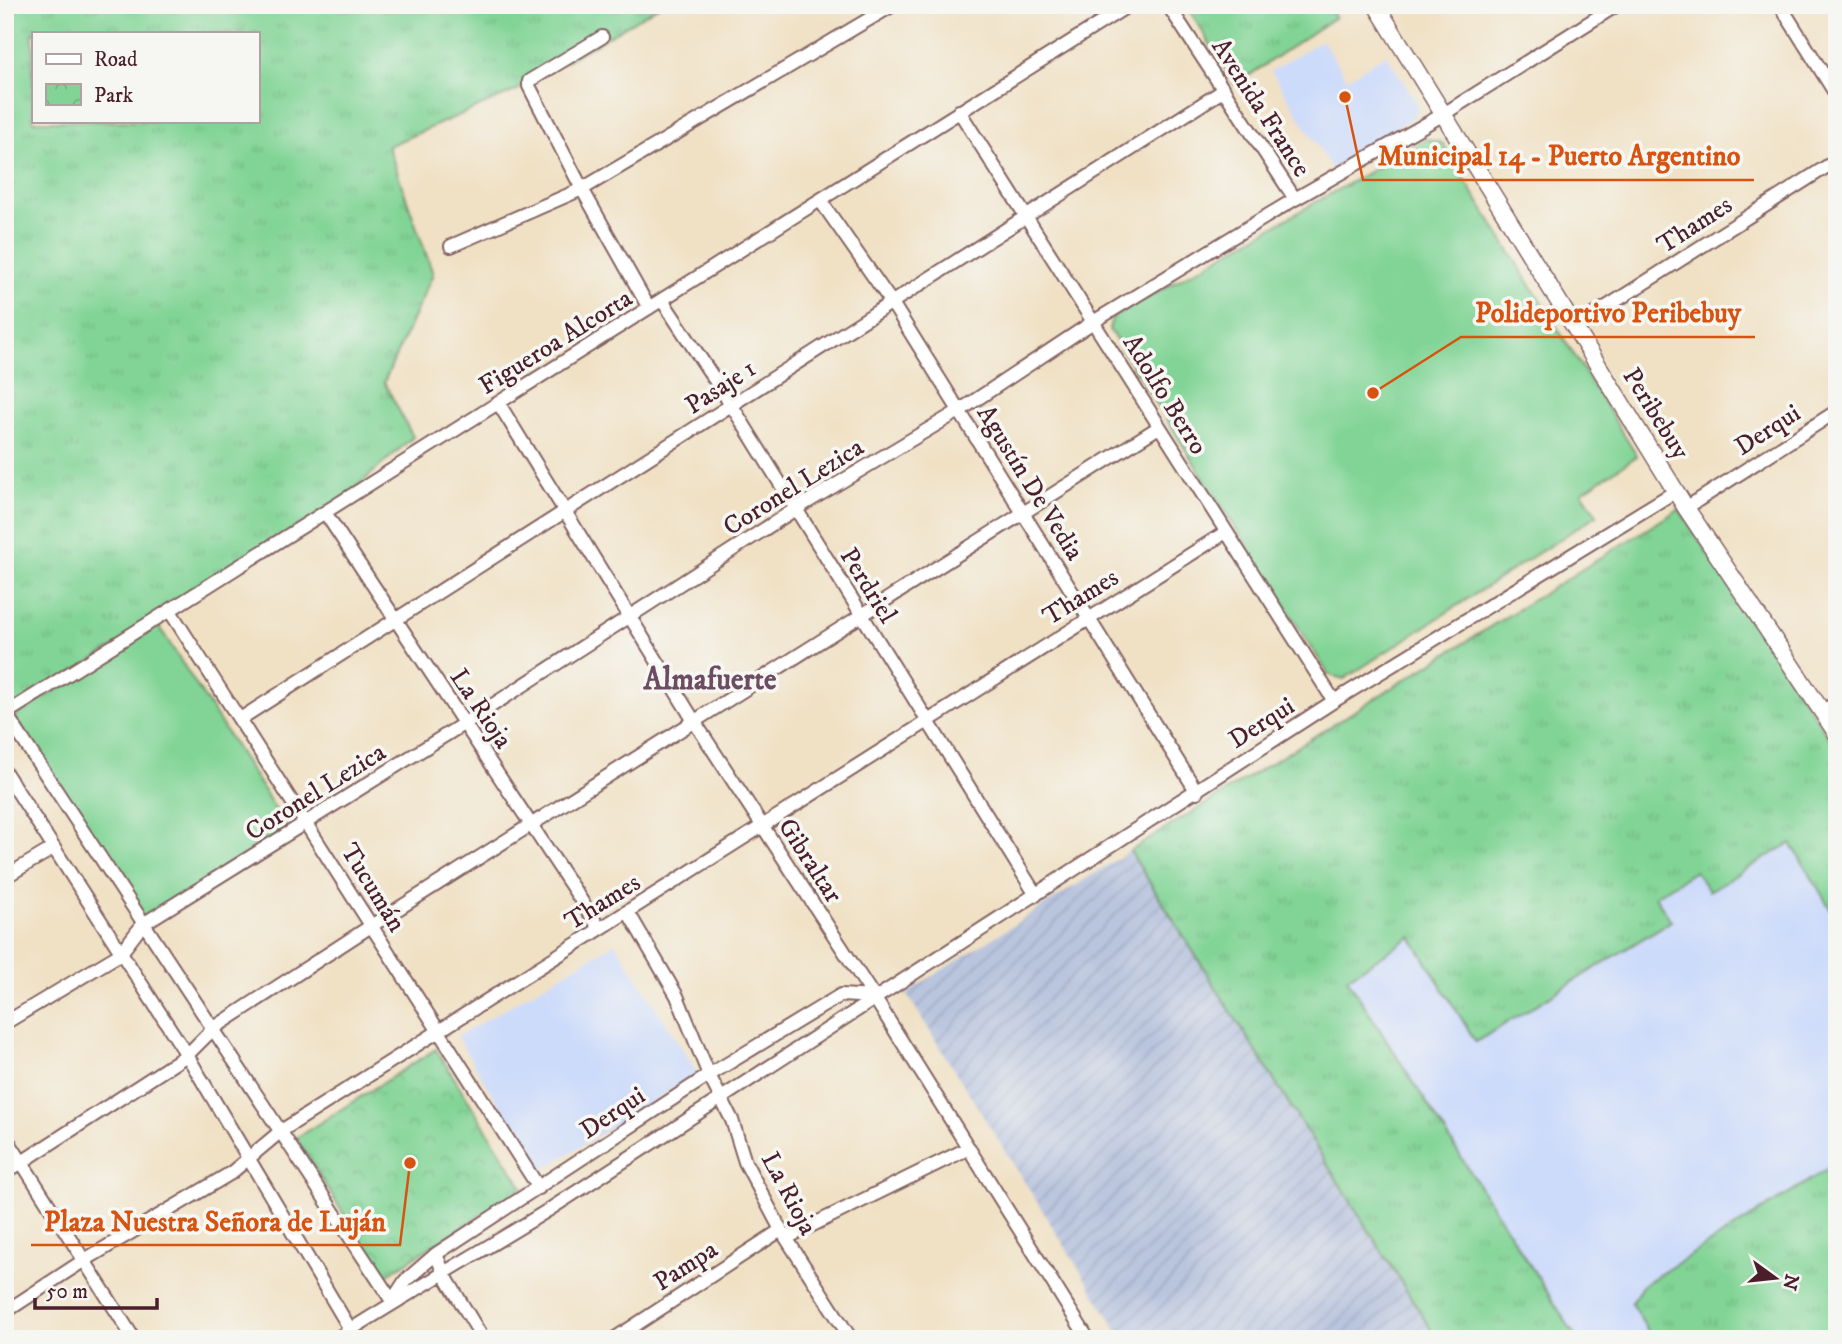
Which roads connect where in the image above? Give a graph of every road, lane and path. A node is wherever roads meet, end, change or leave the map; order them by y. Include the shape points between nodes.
1 (892, 5) edge
2 (1129, 5) edge
3 (1168, 5) edge
4 (1376, 5) edge
5 (1617, 5) edge
6 (1780, 5) edge
7 (602, 37) dead end
8 (1224, 90) junction
9 (1837, 96) edge
10 (959, 111) junction
11 (1442, 115) junction
12 (1837, 160) edge
13 (582, 189) junction
14 (1295, 199) junction
15 (820, 200) junction
16 (1026, 217) junction
17 (451, 246) dead end
18 (662, 300) junction
19 (892, 303) junction
20 (649, 308) junction
21 (1093, 322) junction
22 (1575, 327) junction
23 (499, 404) junction
24 (732, 406) junction
25 (959, 411) junction
26 (1837, 411) edge
27 (1159, 427) junction
28 (1676, 491) junction
29 (1686, 508) junction
30 (794, 510) junction
31 (566, 511) junction
32 (1025, 513) junction
33 (326, 514) junction
34 (1226, 532) junction
35 (170, 611) junction
36 (629, 617) junction
37 (863, 617) junction
38 (1088, 617) junction
39 (395, 622) junction
40 (1334, 701) junction
41 (1837, 702) edge
42 (1822, 712) junction
43 (5, 714) edge
44 (240, 719) junction
45 (694, 721) junction
46 (928, 721) junction
47 (465, 723) junction
48 (1837, 734) edge
49 (5, 772) edge
50 (1197, 792) junction
51 (308, 823) junction
52 (531, 824) junction
53 (762, 828) junction
54 (52, 849) junction
55 (5, 877) edge
56 (1036, 895) junction
57 (628, 912) junction
58 (144, 924) junction
59 (371, 926) junction
60 (600, 929) junction
61 (120, 954) junction
62 (874, 997) junction
63 (5, 1023) edge
64 (214, 1028) junction
65 (438, 1031) junction
66 (187, 1055) junction
67 (709, 1075) junction
68 (721, 1098) junction
69 (281, 1131) junction
70 (5, 1136) edge
71 (969, 1147) junction
72 (250, 1161) junction
73 (22, 1162) junction
74 (5, 1173) edge
75 (539, 1188) junction
76 (783, 1234) junction
77 (436, 1254) junction
78 (83, 1261) junction
79 (444, 1274) junction
80 (392, 1301) junction
81 (5, 1312) edge
82 (350, 1329) junction
83 (134, 1339) edge
84 (336, 1339) edge
85 (483, 1339) edge
86 (614, 1339) edge
87 (851, 1339) edge
88 (1088, 1339) edge

1 - 13 street
2 - 10 street, Figueroa Alcorta
3 - 8 street, Avenida France
4 - 11 street, Peribebuy
5 - 11 street, Coronel Lezica
6 - 9 street
7 - 13 street via 529,81 528,86
8 - 14 street, Avenida France
8 - 16 street, Pasaje 1
10 - 15 street, Figueroa Alcorta
10 - 16 street, Adolfo Berro
11 - 14 street, Coronel Lezica
11 - 22 street, Peribebuy
12 - 22 street, Thames
13 - 17 street
13 - 20 street
14 - 21 street, Coronel Lezica
15 - 18 street, Figueroa Alcorta
15 - 19 street, Agustín De Vedia
16 - 19 street, Pasaje 1
16 - 21 street, Adolfo Berro
18 - 20 street, Figueroa Alcorta
18 - 24 street, Perdriel
19 - 24 street, Pasaje 1
19 - 25 street, Agustín De Vedia
20 - 23 street, Figueroa Alcorta
21 - 25 street, Coronel Lezica
21 - 27 street, Adolfo Berro
22 - 28 street, Peribebuy
23 - 31 street, Gibraltar
23 - 33 street, Figueroa Alcorta
24 - 30 street, Perdriel
24 - 31 street, Pasaje 1
25 - 30 street, Coronel Lezica
25 - 32 street, Agustín De Vedia
26 - 29 street, Derqui
27 - 32 street
27 - 34 street, Adolfo Berro
28 - 29 street, Peribebuy
28 - 40 street, Derqui
29 - 42 street, Peribebuy
30 - 36 street, Coronel Lezica
30 - 37 street, Perdriel
31 - 36 street, Gibraltar
31 - 39 street, Pasaje 1
32 - 37 street
32 - 38 street, Agustín De Vedia
33 - 35 street, Figueroa Alcorta
33 - 39 street, La Rioja
34 - 38 street, Thames
34 - 40 street, Adolfo Berro
35 - 43 street, Figueroa Alcorta
35 - 44 street, Tucumán
36 - 45 street, Gibraltar
36 - 47 street, Coronel Lezica
37 - 45 street
37 - 46 street, Perdriel
38 - 46 street, Thames
38 - 50 street, Agustín De Vedia
39 - 44 street, Pasaje 1
39 - 47 street, La Rioja
40 - 50 street, Derqui
41 - 42 street
42 - 48 street, Peribebuy
43 - 58 street
44 - 51 street, Tucumán
45 - 52 street
45 - 53 street, Gibraltar
46 - 53 street, Thames
46 - 56 street, Perdriel
47 - 51 street, Coronel Lezica
47 - 52 street, La Rioja
49 - 54 street
50 - 56 street, Derqui
51 - 58 street, Coronel Lezica
51 - 59 street, Tucumán
52 - 59 street
52 - 60 street, La Rioja
53 - 57 street, Thames
53 - 62 street, Gibraltar
54 - 55 street
54 - 61 street
56 - 62 street, Derqui
57 - 60 street, Thames
57 - 67 street, La Rioja via 677,996
58 - 61 street, Coronel Lezica
58 - 64 street
59 - 64 street
59 - 65 street, Tucumán
60 - 65 street, Thames
61 - 63 street, Coronel Lezica
61 - 66 street
62 - 67 street, Derqui via 841,995
62 - 68 street, Derqui
62 - 71 street, Gibraltar
64 - 66 street
64 - 69 street
65 - 69 street, Thames
65 - 75 street, Tucumán
66 - 72 street
66 - 73 street
67 - 68 street, La Rioja
67 - 75 street, Derqui
68 - 76 street, La Rioja via 745,1162
68 - 79 street, Derqui
69 - 72 street, Thames
69 - 80 street
70 - 73 street
71 - 76 street, Pampa
71 - 88 street, Gibraltar
72 - 78 street, Thames
72 - 82 street
73 - 74 street
73 - 78 street
75 - 77 street, Derqui
76 - 86 street, Pampa
76 - 87 street, La Rioja
77 - 79 street
77 - 80 street, Derqui via 405,1281
78 - 81 street, Thames
78 - 83 street
79 - 80 street, Derqui
79 - 85 street
80 - 82 street, Derqui
82 - 84 street, Derqui

